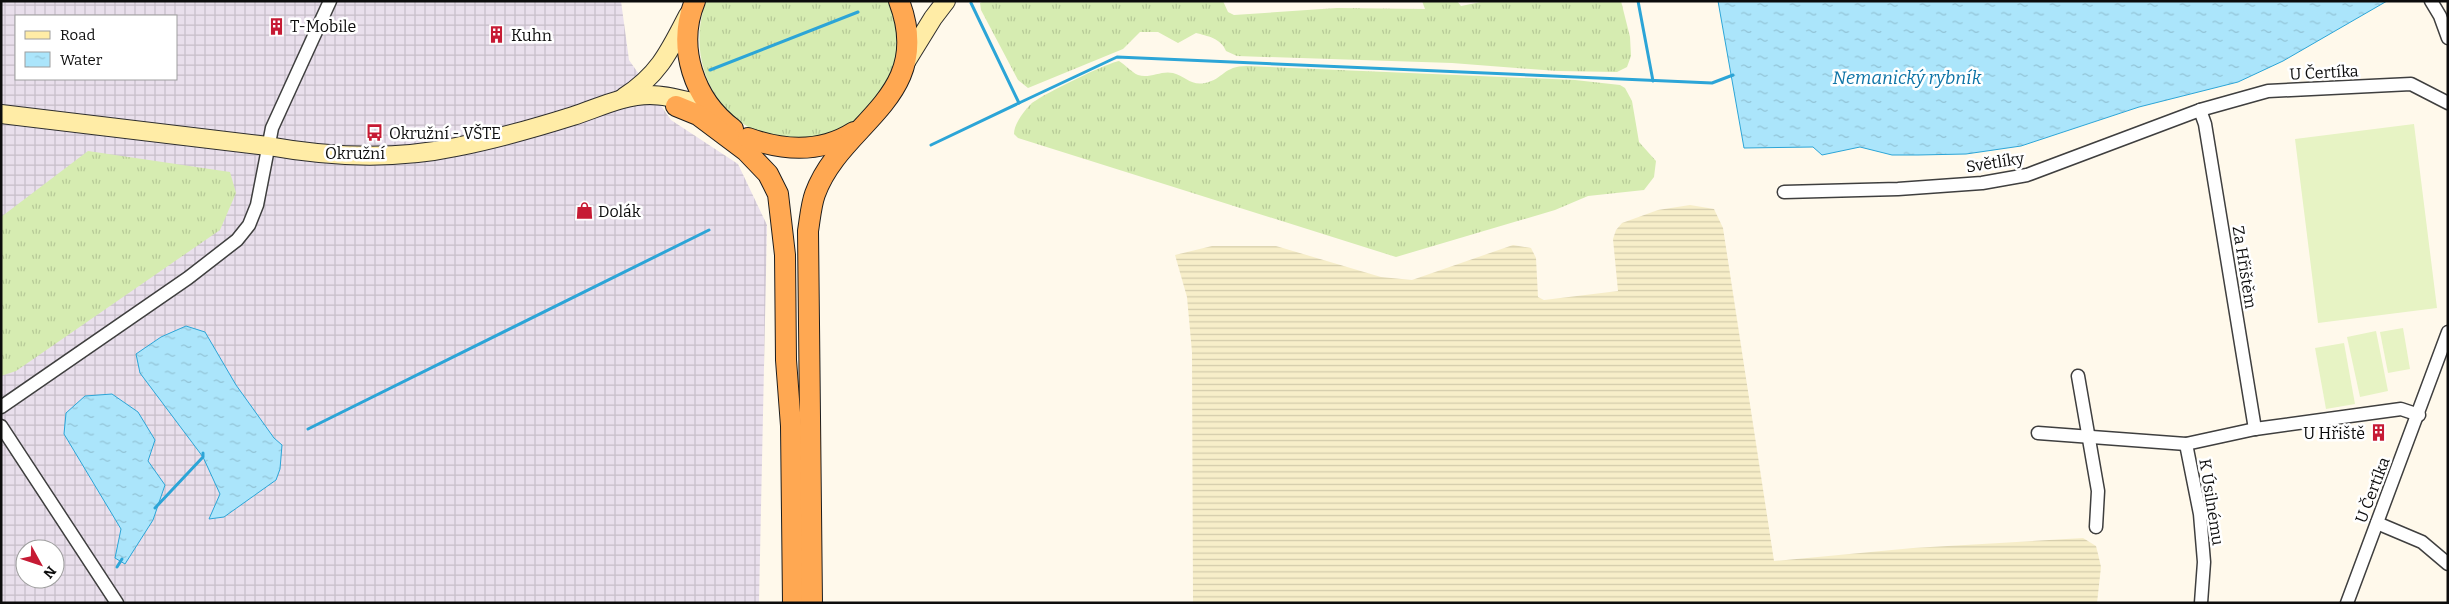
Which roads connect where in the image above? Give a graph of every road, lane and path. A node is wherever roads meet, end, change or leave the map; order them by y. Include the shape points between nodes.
1 (330, 1) edge
2 (899, 1) edge
3 (946, 1) edge
4 (2431, 1) edge
5 (693, 4) edge
6 (2448, 38) edge
7 (903, 68) junction
8 (616, 102) junction
9 (2448, 103) edge
10 (676, 106) joint
11 (713, 109) junction
12 (2200, 110) junction
13 (1, 114) edge
14 (573, 116) junction
15 (862, 127) junction
16 (748, 138) junction
17 (268, 146) junction
18 (1784, 192) dead end
19 (2448, 332) edge
20 (2078, 376) dead end
21 (1, 407) edge
22 (2419, 414) junction
23 (1, 426) edge
24 (791, 426) junction
25 (2255, 429) junction
26 (2038, 433) dead end
27 (2087, 438) junction
28 (2186, 444) junction
29 (2377, 522) junction
30 (2096, 527) dead end
31 (2448, 563) edge
32 (117, 603) edge
33 (793, 603) edge
34 (812, 603) edge
35 (2201, 603) edge
36 (2347, 603) edge

1 - 17 street via 272,128
2 - 7 highway via 906,29
3 - 7 main road
4 - 6 street
5 - 8 main road, Okružní via 662,64 640,87
5 - 11 highway via 687,45 690,63 695,81
7 - 15 highway via 887,101
8 - 11 main road, Okružní via 648,95 666,96
8 - 14 main road, Okružní
9 - 12 street, U Čertíka via 2411,84 2268,91
10 - 14 main road via 647,103
10 - 24 highway via 698,115 746,150 768,174 778,194 785,255 786,360
11 - 16 highway
12 - 18 street, Světlíky via 2027,175 1898,189
12 - 25 street, Za Hřištěm via 2205,124
13 - 17 main road, Okružní
14 - 17 main road, Okružní via 522,132 454,147 418,151 337,155
15 - 16 highway via 833,142 807,148 767,145
15 - 34 highway via 821,181 815,194 808,231
16 - 24 highway via 776,166 787,187 792,208 794,367
17 - 21 street via 257,205 249,225 237,240 188,278
19 - 22 street, U Čertíka
20 - 27 street
22 - 25 street via 2401,409
22 - 29 street, U Čertíka
23 - 32 street
24 - 33 highway
25 - 28 street
26 - 27 street, K Úsilnému
27 - 28 street, K Úsilnému
27 - 30 street via 2098,491
28 - 35 street, K Úsilnému via 2200,514 2204,562
29 - 31 street via 2422,542
29 - 36 street, U Čertíka

